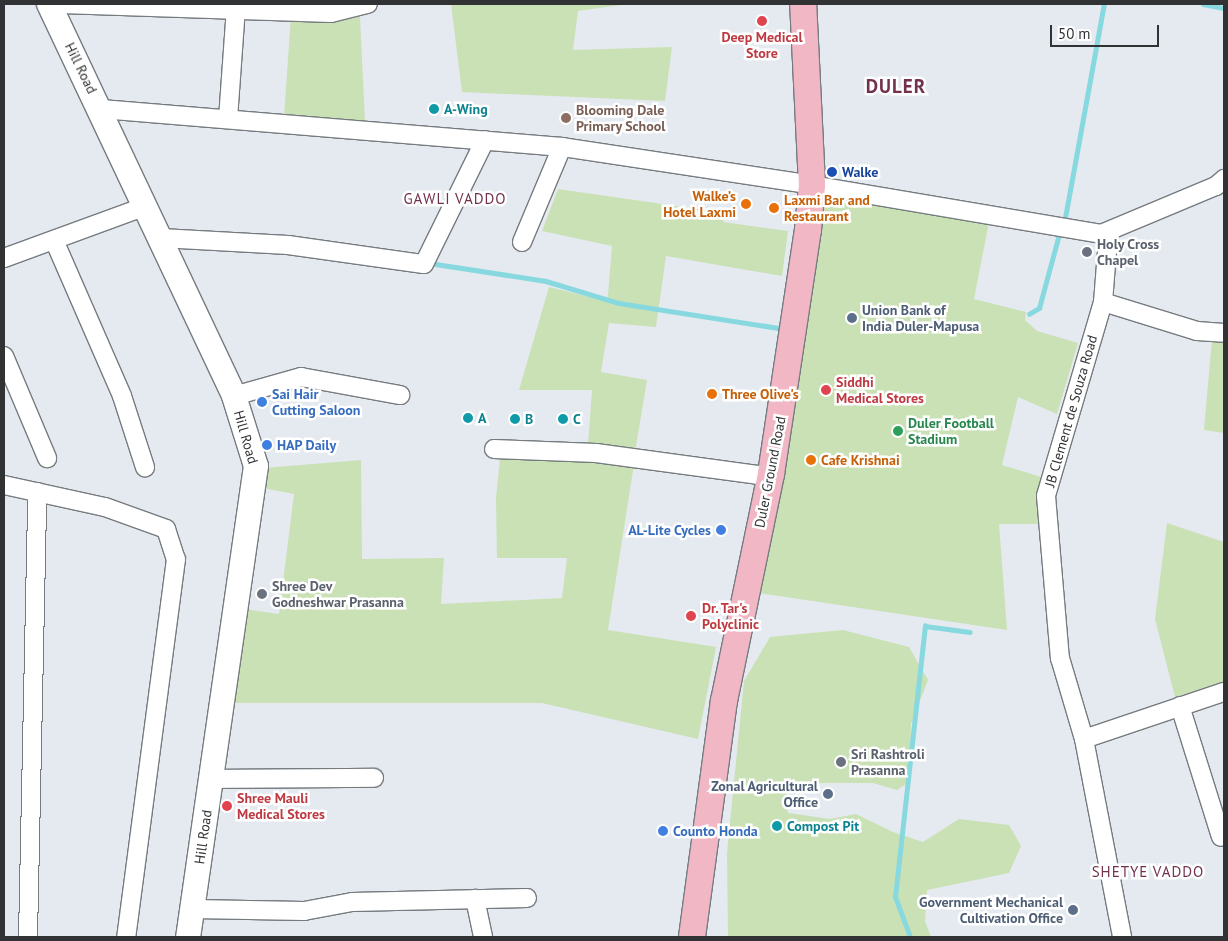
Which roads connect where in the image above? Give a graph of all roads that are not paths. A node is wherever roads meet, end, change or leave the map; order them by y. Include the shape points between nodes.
1 (49, 4) edge
2 (61, 4) edge
3 (368, 4) edge
4 (803, 4) edge
5 (236, 8) junction
6 (101, 109) junction
7 (228, 119) junction
8 (485, 140) junction
9 (562, 147) junction
10 (1224, 179) edge
11 (812, 185) junction
12 (146, 206) junction
13 (1101, 234) junction
14 (162, 238) junction
15 (54, 240) junction
16 (522, 242) dead end
17 (4, 258) edge
18 (1103, 302) junction
19 (1224, 333) edge
20 (4, 356) edge
21 (400, 395) dead end
22 (234, 396) junction
23 (494, 448) dead end
24 (47, 458) dead end
25 (145, 467) dead end
26 (771, 474) junction
27 (4, 485) edge
28 (37, 492) junction
29 (1224, 692) edge
30 (1180, 706) junction
31 (1084, 739) junction
32 (374, 778) dead end
33 (212, 779) junction
34 (1222, 837) dead end
35 (527, 898) dead end
36 (475, 899) junction
37 (193, 909) junction
38 (28, 937) edge
39 (126, 937) edge
40 (188, 937) edge
41 (483, 937) edge
42 (692, 937) edge
43 (1122, 937) edge

1 - 6 street, Hill Road
2 - 5 street
3 - 5 street via 331,13
4 - 11 main road, Duler Ground Road
5 - 7 street
6 - 7 street
6 - 12 street, Hill Road
7 - 8 street
8 - 9 street
8 - 14 street via 424,264 288,245
9 - 11 street
9 - 16 street
10 - 13 street via 1216,186
11 - 13 street
11 - 26 main road, Duler Ground Road via 801,289
12 - 14 street, Hill Road
12 - 15 street
13 - 18 street, JB Clement de Souza Road via 1108,239 1109,245
14 - 22 street, Hill Road
15 - 17 street
15 - 25 street via 122,396
18 - 19 street via 1197,331
18 - 31 street, JB Clement de Souza Road via 1046,496 1060,658
20 - 24 street
21 - 22 street via 301,377
22 - 33 street, Hill Road via 256,466
23 - 26 street via 596,454
26 - 42 main road, Duler Ground Road via 724,701
27 - 28 street
28 - 38 street
28 - 39 street via 105,507 166,529 176,559
29 - 30 street
30 - 31 street
30 - 34 street
31 - 43 street, JB Clement de Souza Road
32 - 33 street
33 - 37 street, Hill Road
35 - 36 street
36 - 37 street via 352,902 304,911
36 - 41 street
37 - 40 street, Hill Road

